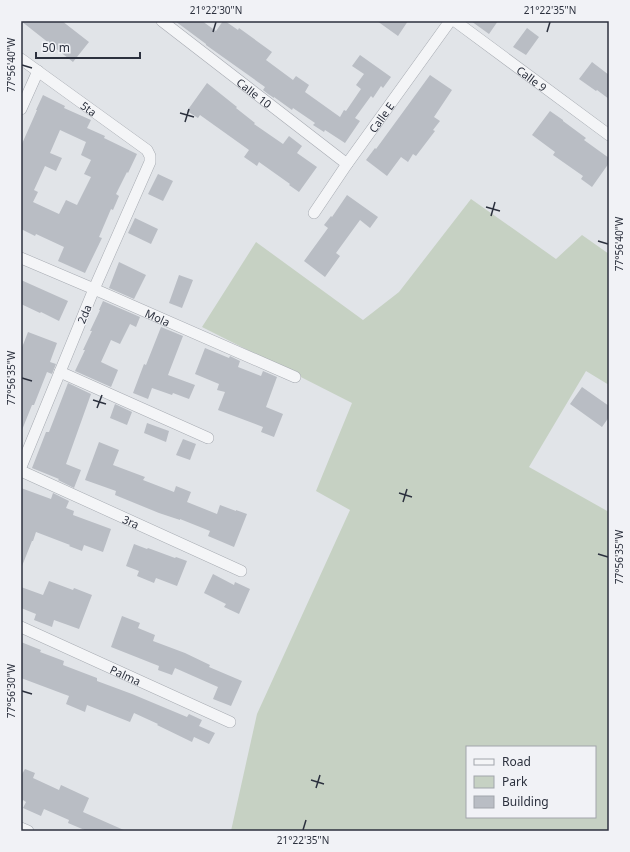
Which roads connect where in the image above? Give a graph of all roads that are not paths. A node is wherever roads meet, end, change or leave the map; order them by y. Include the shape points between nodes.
1 (162, 21) edge
2 (450, 21) edge
3 (455, 21) edge
4 (21, 58) edge
5 (38, 71) junction
6 (21, 109) edge
7 (609, 135) edge
8 (150, 162) joint
9 (347, 164) junction
10 (314, 213) dead end
11 (21, 258) edge
12 (94, 289) junction
13 (60, 372) junction
14 (295, 377) dead end
15 (208, 438) dead end
16 (21, 467) edge
17 (21, 471) edge
18 (241, 571) dead end
19 (21, 627) edge
20 (230, 722) dead end
21 (21, 828) edge
22 (28, 831) edge

1 - 9 street, Calle 10
2 - 9 street, Calle E
3 - 7 street, Calle 9
4 - 5 street, 5ta
5 - 6 street
5 - 8 street, 5ta via 146,150
8 - 12 street, 2da
9 - 10 street, Calle E
11 - 12 street, Mola
12 - 13 street, 2da
12 - 14 street, Mola
13 - 15 street
13 - 16 street, 2da
17 - 18 street, 3ra
19 - 20 street, Palma
21 - 22 street

